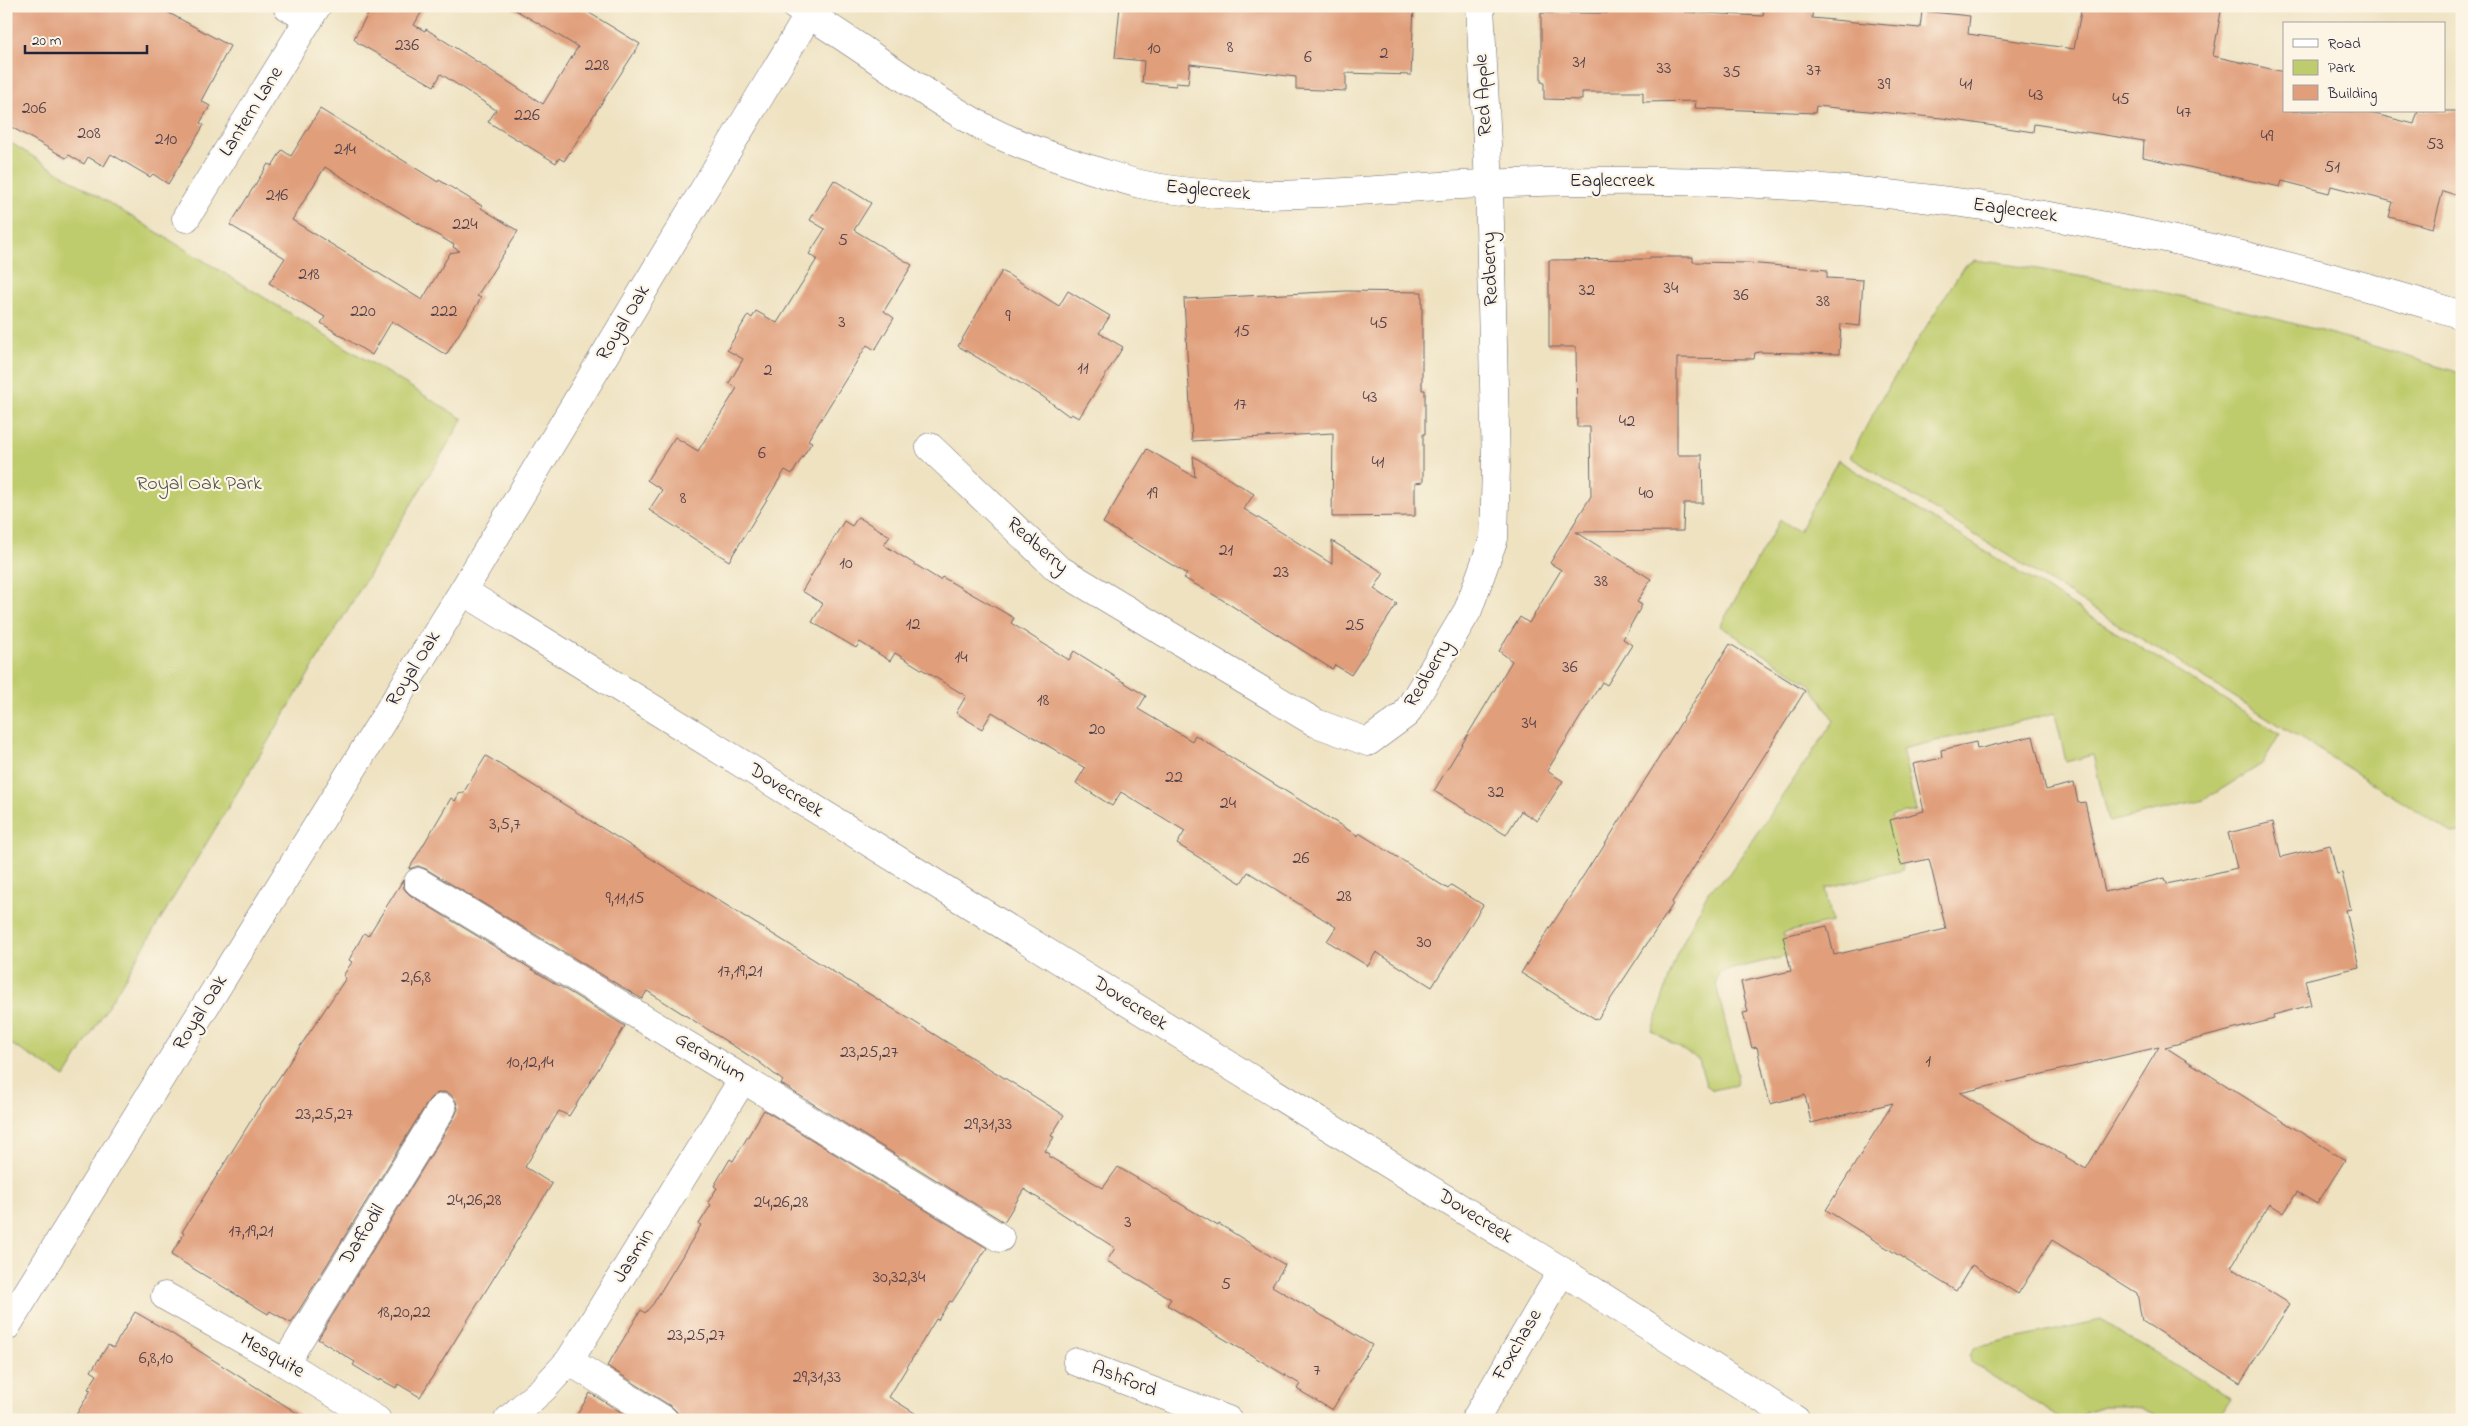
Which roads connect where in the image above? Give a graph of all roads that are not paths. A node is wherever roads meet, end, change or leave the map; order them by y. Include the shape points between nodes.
1 (1480, 6) edge
2 (806, 9) edge
3 (304, 11) edge
4 (1489, 184) junction
5 (186, 218) dead end
6 (2462, 314) edge
7 (930, 448) dead end
8 (463, 591) junction
9 (418, 882) dead end
10 (744, 1079) junction
11 (442, 1108) dead end
12 (1000, 1238) dead end
13 (1562, 1271) junction
14 (166, 1296) dead end
15 (6, 1327) edge
16 (569, 1361) junction
17 (285, 1362) junction
18 (1077, 1362) dead end
19 (377, 1420) edge
20 (508, 1420) edge
21 (664, 1420) edge
22 (1228, 1420) edge
23 (1475, 1420) edge
24 (1796, 1420) edge

1 - 4 street, Red Apple
2 - 4 street, Eaglecreek via 945,104 989,130 1036,151 1137,183 1195,193 1267,196
2 - 8 street, Royal Oak
3 - 5 street, Lantern Lane
4 - 6 street, Eaglecreek via 1671,181 1772,184 1912,196 2114,226 2198,244 2354,282
4 - 7 street, Redberry via 1496,466 1494,538 1468,610 1406,714 1368,742 1316,724 1057,568
8 - 13 street, Dovecreek
8 - 15 street, Royal Oak
9 - 10 street, Geranium
10 - 12 street, Geranium
10 - 16 street, Jasmin
11 - 17 street, Daffodil
13 - 23 street, Foxchase
13 - 24 street, Dovecreek
14 - 17 street, Mesquite
16 - 20 street, Jasmin
16 - 21 street
17 - 19 street, Mesquite
18 - 22 street, Ashford

